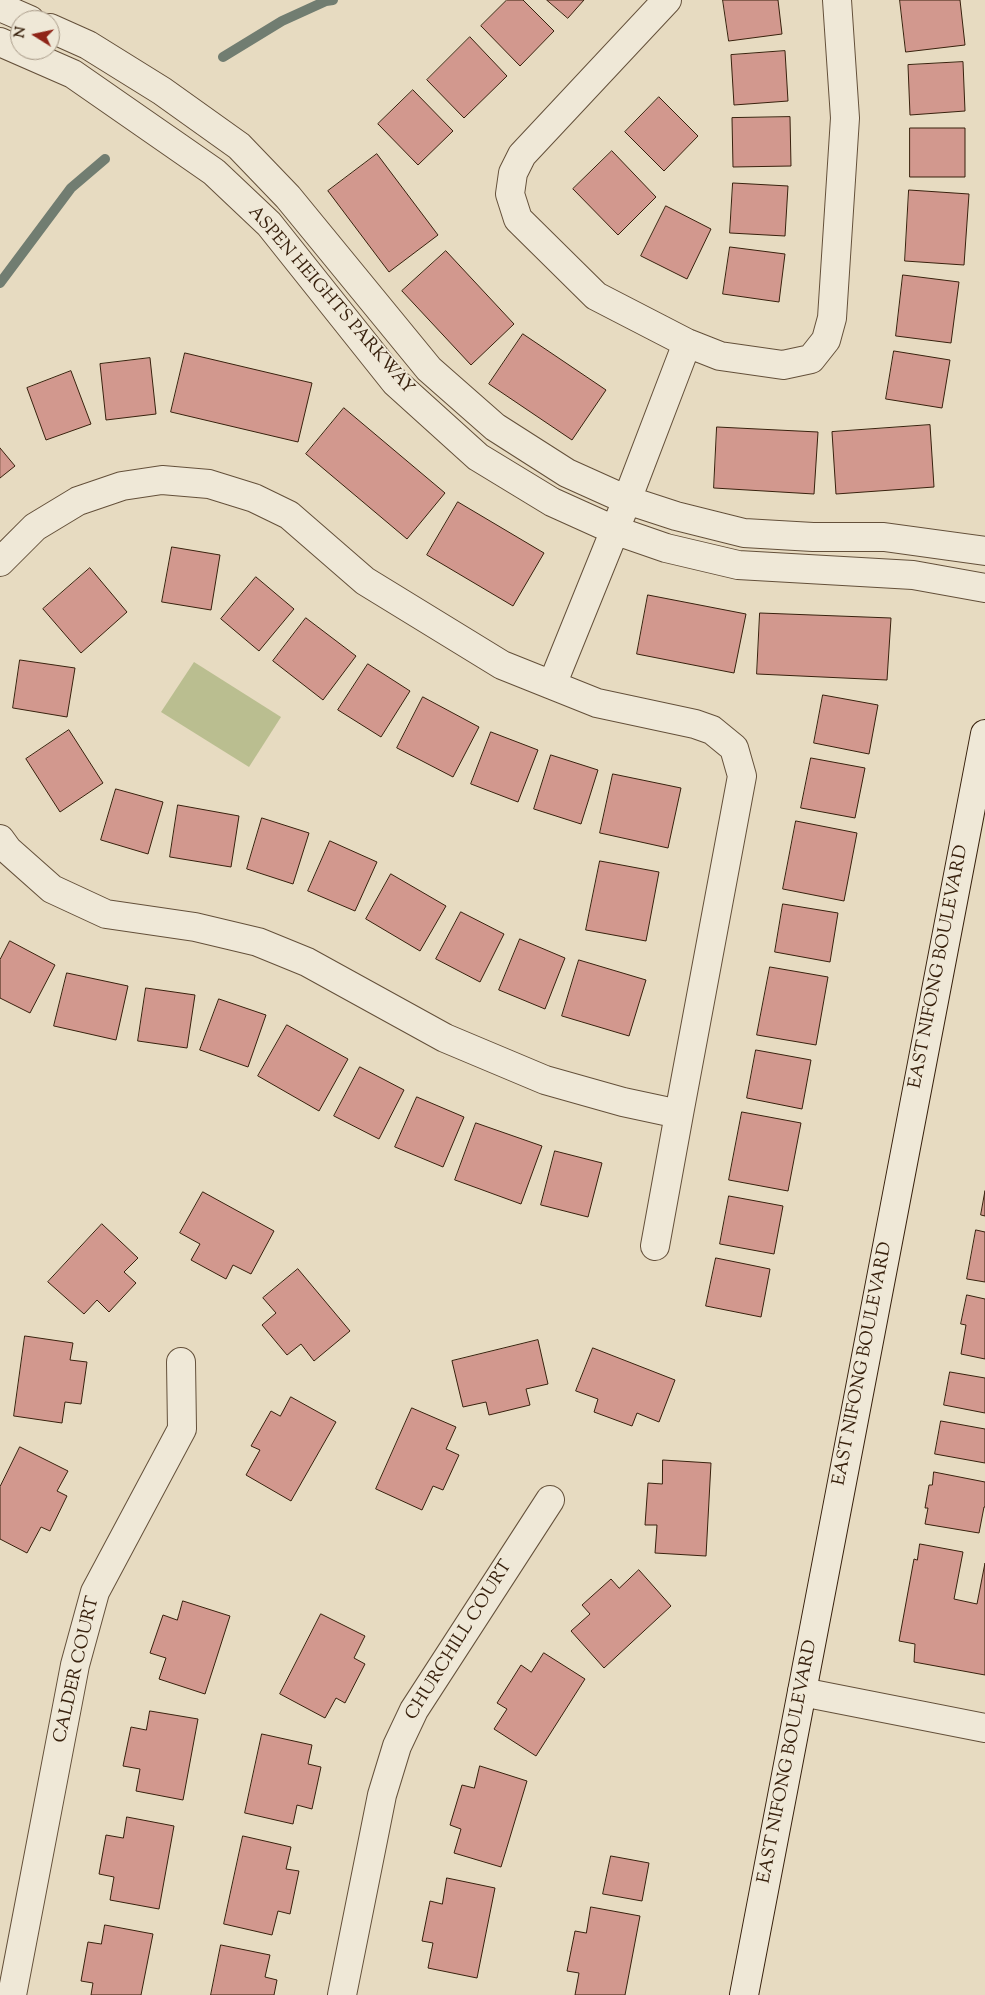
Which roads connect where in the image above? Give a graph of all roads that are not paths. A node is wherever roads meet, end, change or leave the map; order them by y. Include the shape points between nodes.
1 (666, 0) edge
2 (837, 0) edge
3 (60, 32) edge
4 (0, 42) edge
5 (687, 343) junction
6 (626, 500) junction
7 (614, 530) junction
8 (850, 538) junction
9 (985, 551) edge
10 (0, 562) edge
11 (849, 572) junction
12 (985, 588) edge
13 (552, 685) junction
14 (985, 734) edge
15 (982, 764) edge
16 (0, 839) edge
17 (679, 1114) junction
18 (655, 1246) dead end
19 (181, 1362) dead end
20 (550, 1500) dead end
21 (802, 1692) junction
22 (985, 1728) edge
23 (12, 1995) edge
24 (342, 1995) edge
25 (744, 1995) edge

1 - 5 street via 522,155 512,173 510,194 518,219 596,296
2 - 5 street via 846,118 832,318 826,340 811,359 783,365 720,356
3 - 6 street, ASPEN HEIGHTS PARKWAY via 88,44 162,91 239,146 288,197 429,369 495,427 567,473
4 - 7 street, ASPEN HEIGHTS PARKWAY via 73,74 214,172 269,224 396,382 478,457 552,502
5 - 6 street
6 - 7 street
6 - 8 street, ASPEN HEIGHTS PARKWAY via 744,533
7 - 11 street, ASPEN HEIGHTS PARKWAY via 666,548 738,565
7 - 13 street
8 - 9 street, ASPEN HEIGHTS PARKWAY via 884,537
8 - 11 street
10 - 13 street via 35,527 78,502 122,486 162,480 208,484 254,498 289,515 365,581 502,665
11 - 12 street, ASPEN HEIGHTS PARKWAY via 913,576
13 - 17 street via 597,703 695,724 712,730 734,748 742,776
14 - 15 street, EAST NIFONG BOULEVARD
15 - 21 street, EAST NIFONG BOULEVARD
16 - 17 street via 52,889 106,914 195,927 258,942 307,962 445,1038 545,1080
17 - 18 street
19 - 23 street, CALDER COURT via 182,1429 95,1592 75,1665
20 - 24 street, CHURCHILL COURT via 414,1710 397,1746 382,1795
21 - 22 street
21 - 25 street, EAST NIFONG BOULEVARD

